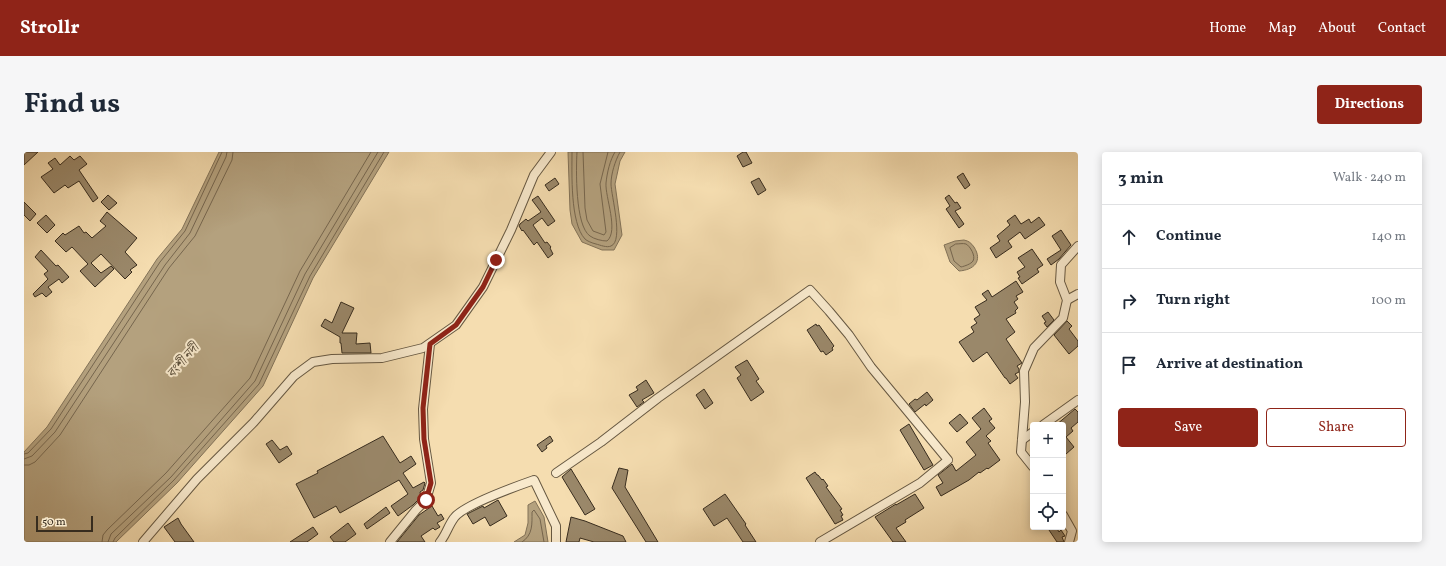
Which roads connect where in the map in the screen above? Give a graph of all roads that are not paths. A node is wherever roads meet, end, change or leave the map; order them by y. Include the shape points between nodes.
1 (551, 152) edge
2 (1078, 246) edge
3 (1078, 294) edge
4 (1067, 300) junction
5 (430, 344) junction
6 (1078, 400) edge
7 (1047, 422) edge
8 (1030, 434) edge
9 (1022, 440) junction
10 (1030, 464) edge
11 (556, 473) dead end
12 (1066, 518) edge
13 (1075, 528) edge
14 (143, 542) edge
15 (390, 542) edge
16 (440, 542) edge
17 (556, 542) edge
18 (820, 542) edge
19 (1069, 542) edge

1 - 5 street via 534,175 483,287 456,325
2 - 4 street via 1061,266 1060,282
3 - 4 street
4 - 9 street via 1063,318 1034,348 1024,371
5 - 14 street via 382,358 313,362 294,376 254,422 197,479
5 - 15 street via 423,408 424,439 431,483 426,500
6 - 7 street
8 - 9 street
9 - 10 street via 1021,452
11 - 18 street via 810,290 948,460 920,483
12 - 13 street
13 - 19 street
16 - 17 street via 454,517 474,504 534,480 556,526

